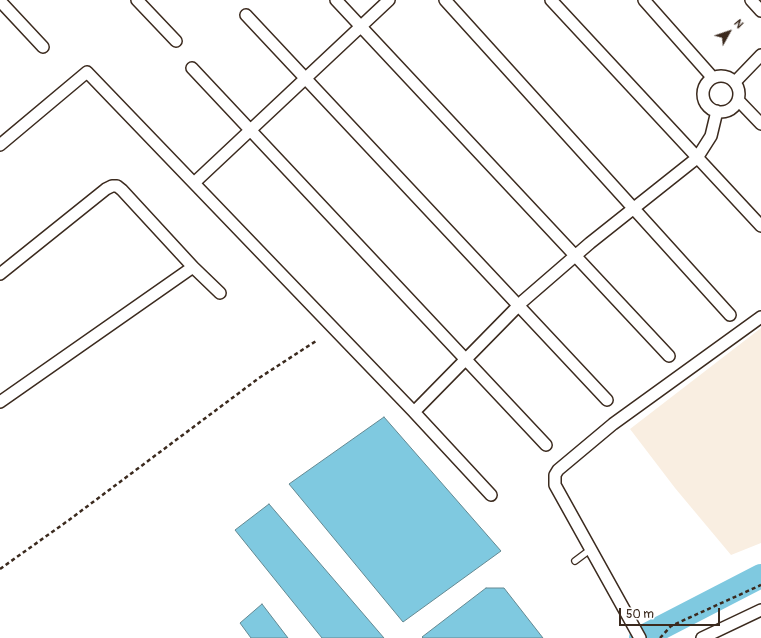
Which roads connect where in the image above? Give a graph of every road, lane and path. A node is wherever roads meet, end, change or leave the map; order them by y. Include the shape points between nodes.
1 (137, 0) edge
2 (336, 0) edge
3 (389, 0) edge
4 (445, 0) edge
5 (551, 0) edge
6 (644, 0) edge
7 (751, 0) edge
8 (0, 1) edge
9 (761, 11) edge
10 (246, 15) dead end
11 (361, 26) junction
12 (176, 42) dead end
13 (43, 47) dead end
14 (761, 55) edge
15 (192, 68) dead end
16 (713, 78) junction
17 (305, 79) junction
18 (735, 82) junction
19 (738, 100) junction
20 (717, 111) junction
21 (761, 124) edge
22 (250, 130) junction
23 (0, 145) edge
24 (697, 158) junction
25 (194, 183) junction
26 (634, 208) junction
27 (761, 226) edge
28 (576, 256) junction
29 (193, 267) junction
30 (0, 274) edge
31 (220, 292) dead end
32 (518, 306) junction
33 (730, 315) dead end
34 (761, 317) edge
35 (316, 341) dead end
36 (670, 356) dead end
37 (466, 359) junction
38 (606, 400) dead end
39 (0, 402) edge
40 (414, 412) junction
41 (546, 445) dead end
42 (491, 495) dead end
43 (590, 549) junction
44 (575, 561) dead end
45 (0, 569) edge
46 (761, 585) edge
47 (761, 610) edge
48 (640, 638) edge
49 (660, 638) edge
50 (702, 638) edge

1 - 12 street
2 - 11 street
3 - 11 street
4 - 26 street
5 - 24 street
6 - 16 street
7 - 9 street
8 - 13 street
10 - 17 street
11 - 17 street
11 - 28 street
14 - 18 street
15 - 22 street
16 - 18 street via 725,76
16 - 20 street via 705,87 704,99 711,109
17 - 22 street
17 - 32 street
18 - 19 street via 739,91
19 - 20 street via 727,111
19 - 21 street
20 - 24 street via 711,136
22 - 25 street
22 - 37 street
23 - 25 street via 87,72
24 - 26 street
24 - 27 street
25 - 40 street
26 - 28 street
26 - 33 street
28 - 32 street
28 - 36 street
29 - 30 street via 122,190 112,186
29 - 31 street
29 - 39 street
32 - 37 street
32 - 38 street
34 - 43 street via 612,424 558,470 555,485
35 - 45 path via 259,378
37 - 40 street
37 - 41 street
40 - 42 street
43 - 44 lane
43 - 48 street
46 - 49 path via 672,626
47 - 50 street

